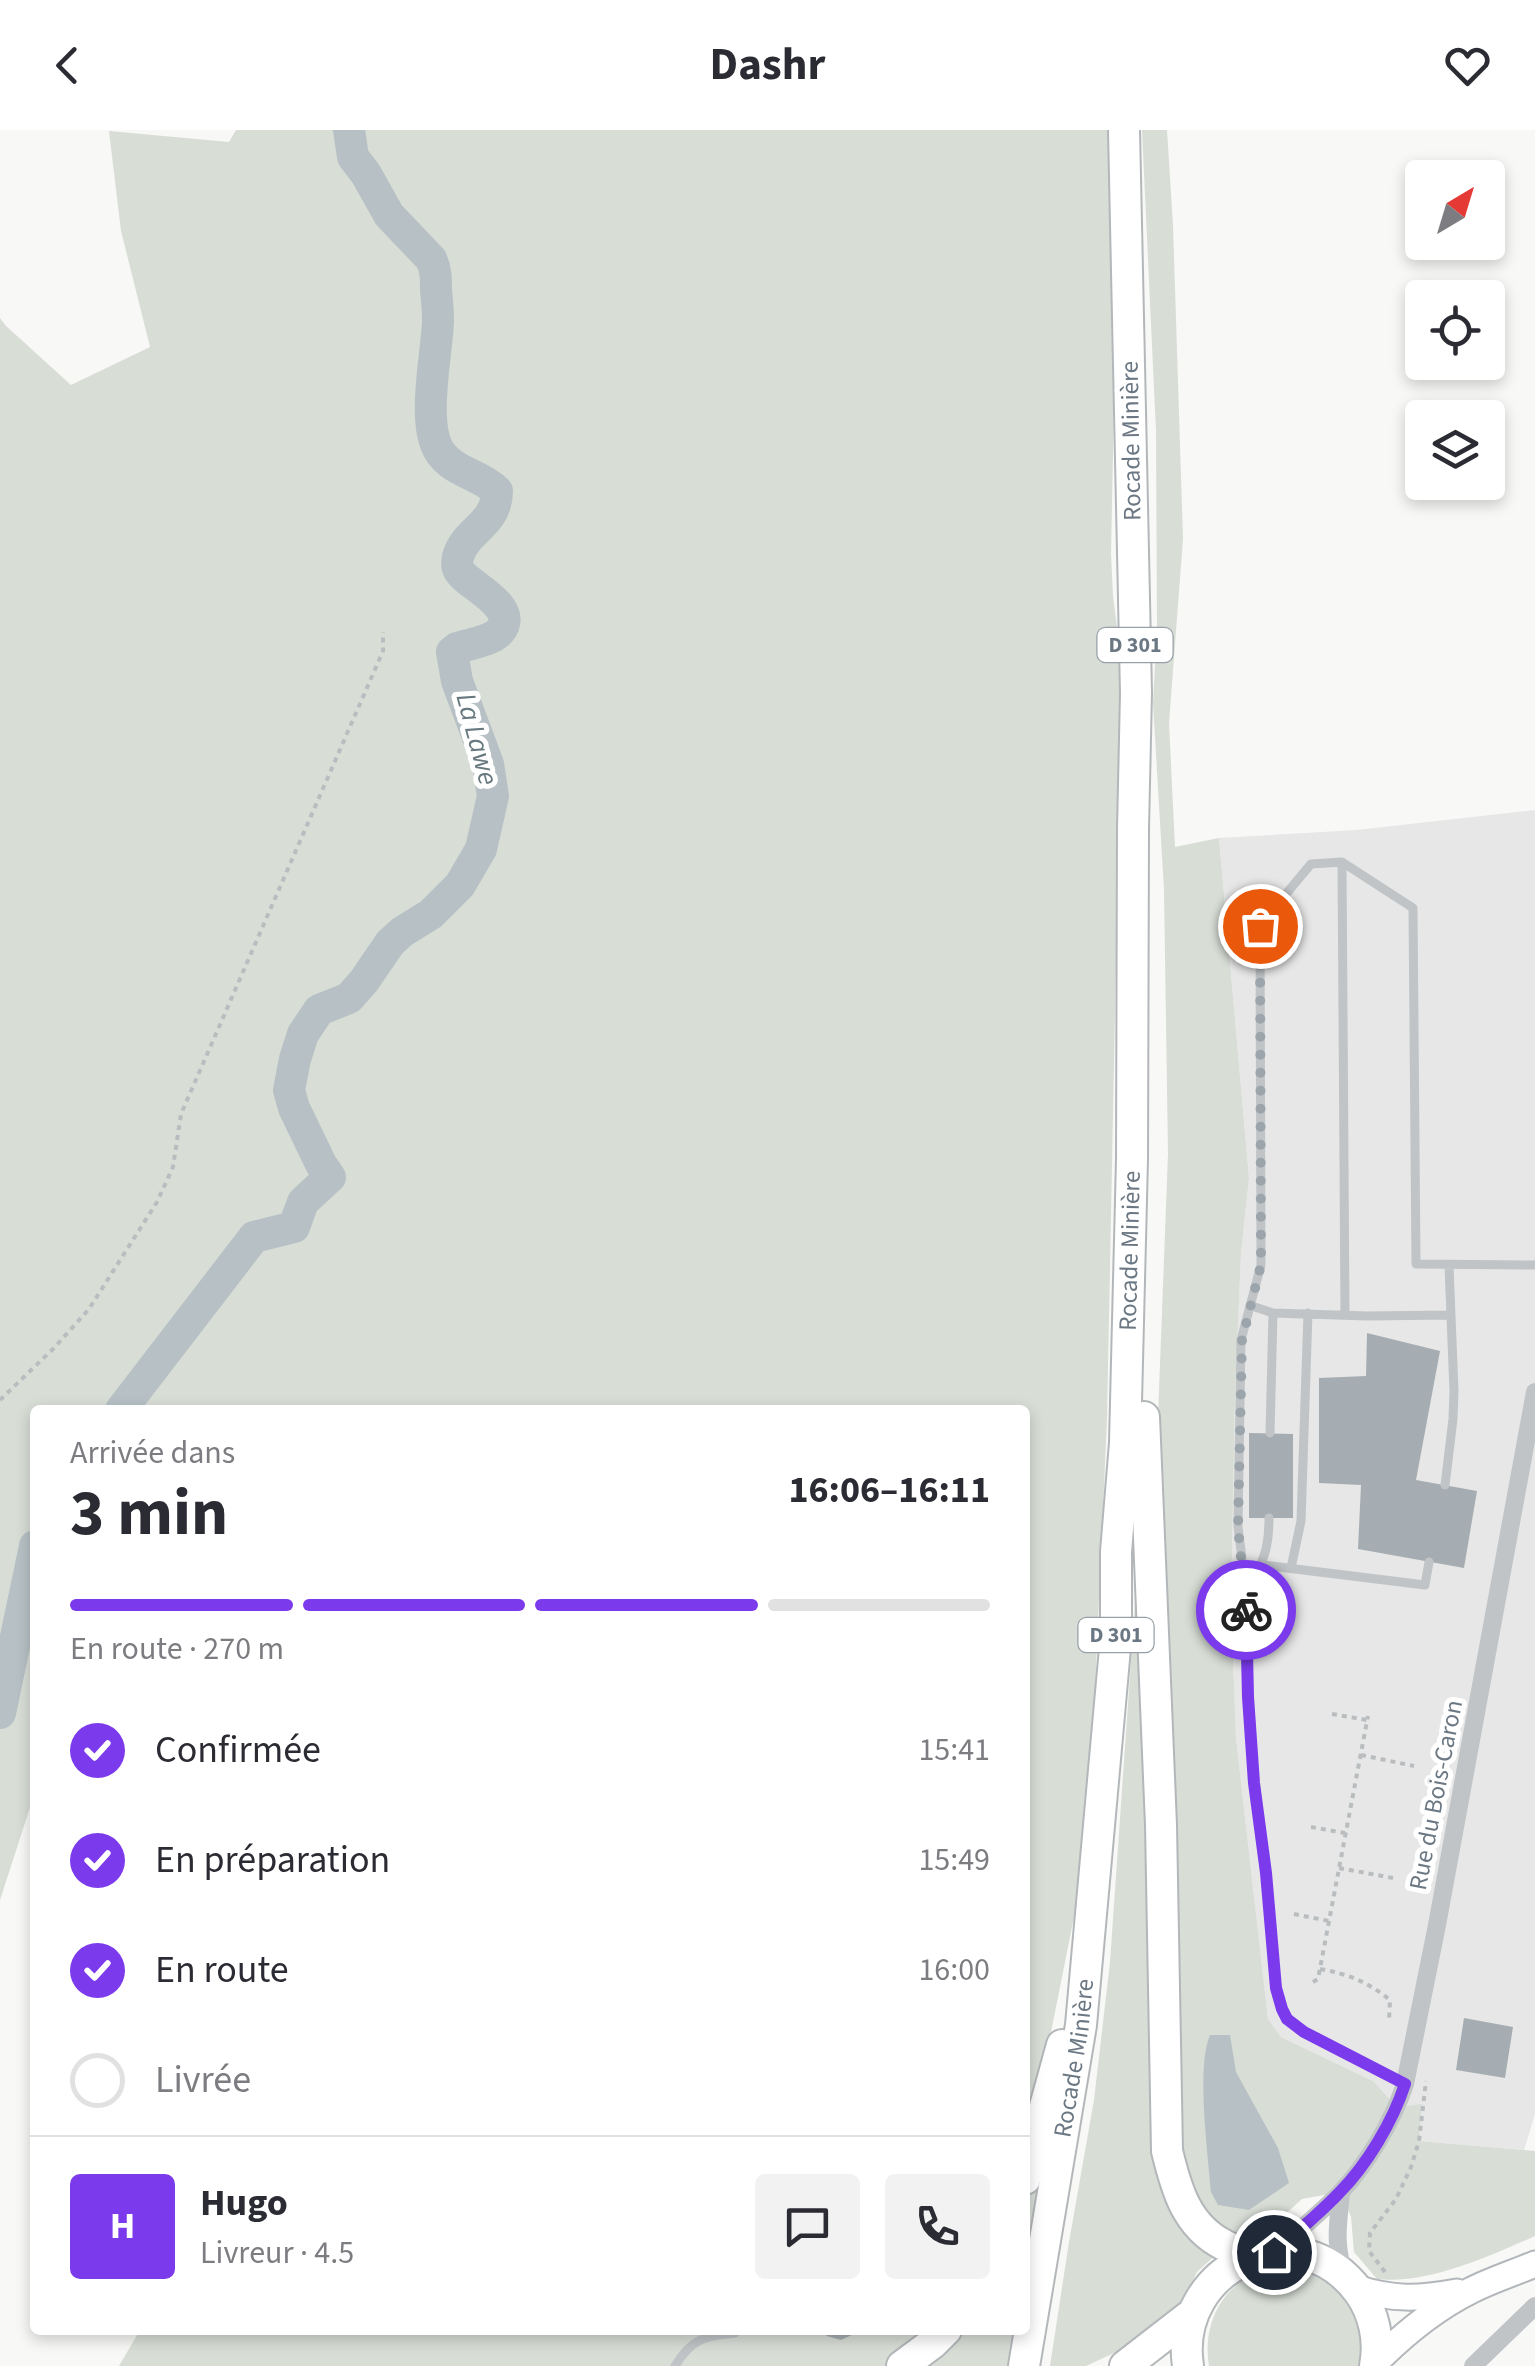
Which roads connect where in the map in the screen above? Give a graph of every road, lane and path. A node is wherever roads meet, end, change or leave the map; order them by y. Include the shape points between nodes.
1 (1124, 130) edge
2 (383, 632) dead end
3 (1342, 862) junction
4 (1132, 1159) junction
5 (1449, 1266) junction
6 (1535, 1266) edge
7 (1252, 1306) junction
8 (1273, 1313) junction
9 (1308, 1313) junction
10 (1345, 1314) junction
11 (1451, 1314) junction
12 (1535, 1392) edge
13 (0, 1400) edge
14 (1270, 1434) dead end
15 (1445, 1485) dead end
16 (1269, 1518) dead end
17 (1429, 1562) dead end
18 (1263, 1565) junction
19 (1290, 1568) junction
20 (1246, 1590) junction
21 (1332, 1714) dead end
22 (1360, 1755) junction
23 (1414, 1766) dead end
24 (1311, 1827) dead end
25 (1346, 1834) junction
26 (1339, 1868) junction
27 (1393, 1878) dead end
28 (1294, 1914) dead end
29 (1329, 1921) junction
30 (1091, 1936) junction
31 (1320, 1969) junction
32 (1313, 1982) dead end
33 (1389, 2021) dead end
34 (1405, 2084) junction
35 (1030, 2161) edge
36 (1341, 2192) junction
37 (1264, 2254) junction
38 (1535, 2264) edge
39 (1350, 2282) junction
40 (1472, 2290) junction
41 (1535, 2306) edge
42 (1192, 2314) junction
43 (1030, 2331) edge
44 (714, 2335) edge
45 (941, 2335) edge
46 (1029, 2335) edge
47 (1376, 2364) edge
48 (674, 2366) edge
49 (902, 2366) edge
50 (1024, 2366) edge
51 (1125, 2366) edge
52 (1188, 2366) edge
53 (1473, 2366) edge

1 - 4 main road, Rocade Minière / D 301 via 1136,693
2 - 13 path via 383,651 181,1114 173,1167 157,1202 89,1309
3 - 5 lane via 1413,908 1416,1264
3 - 7 lane via 1311,864 1260,926 1261,1265
3 - 10 lane
4 - 30 main road, Rocade Minière / D 301 via 1116,1637
4 - 37 main road via 1143,1313 1168,2151 1180,2198 1202,2230 1224,2246
5 - 6 lane
5 - 11 lane
7 - 8 lane
7 - 20 lane via 1242,1340 1238,1527
8 - 9 lane
8 - 14 lane
9 - 10 lane
9 - 19 lane via 1301,1520
10 - 11 lane
11 - 15 lane via 1453,1419
12 - 34 street, Rue du Bois-Caron
16 - 18 lane
17 - 19 lane via 1425,1585
18 - 19 lane
18 - 20 lane
20 - 34 lane via 1254,1783 1282,2009 1304,2032
21 - 22 path via 1367,1718
22 - 23 path
22 - 25 path
24 - 25 path
25 - 26 path
26 - 27 path
26 - 29 path
28 - 29 path
29 - 31 path
30 - 35 main road
30 - 43 main road, Rocade Minière / D 301
31 - 32 path
31 - 33 path via 1373,1986 1390,2000
34 - 36 street, Rue du Bois-Caron via 1384,2131
36 - 37 street, Rue du Bois-Caron
36 - 39 street, Rue du Bois-Caron via 1337,2251
37 - 39 main road via 1319,2260
37 - 42 main road via 1238,2262 1210,2284
38 - 40 main road
39 - 40 main road via 1402,2299
39 - 47 main road via 1372,2314
40 - 47 main road via 1422,2320
41 - 53 street
42 - 51 main road
42 - 52 main road
44 - 48 lane via 703,2336
45 - 49 main road
46 - 50 main road, Rocade Minière / D 301

